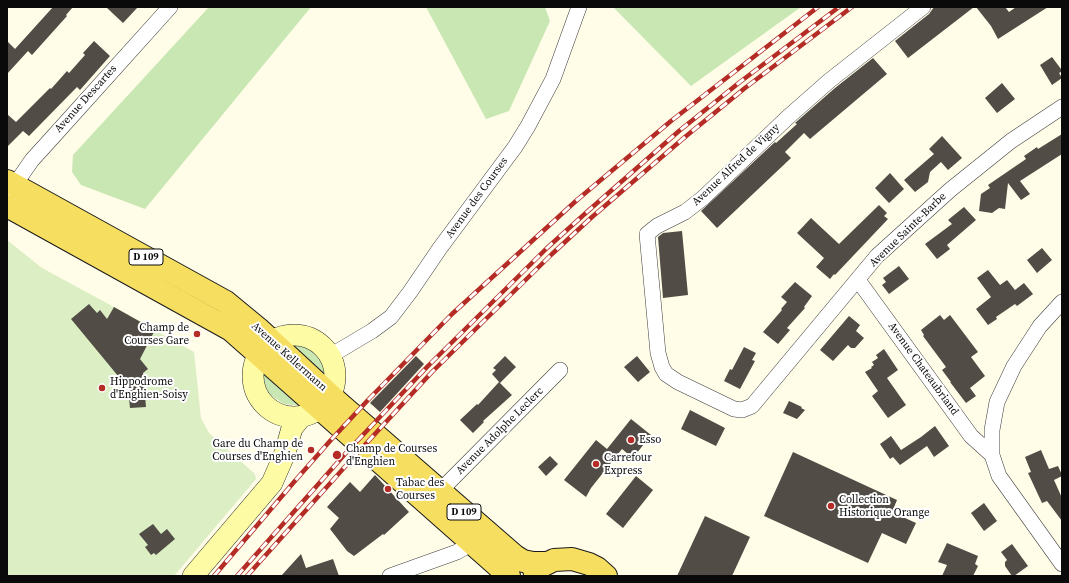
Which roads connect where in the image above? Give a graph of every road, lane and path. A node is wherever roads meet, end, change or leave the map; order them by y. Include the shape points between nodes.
1 (170, 7) edge
2 (579, 7) edge
3 (923, 7) edge
4 (1062, 107) edge
5 (9, 187) edge
6 (7, 206) edge
7 (858, 280) junction
8 (1062, 302) edge
9 (265, 348) junction
10 (330, 356) junction
11 (560, 370) dead end
12 (318, 407) junction
13 (742, 410) joint
14 (274, 413) junction
15 (992, 455) junction
16 (272, 483) junction
17 (440, 491) junction
18 (472, 543) junction
19 (546, 563) junction
20 (1062, 564) edge
21 (193, 576) edge
22 (390, 576) edge
23 (509, 576) edge
24 (527, 576) edge
25 (606, 576) edge

1 - 5 street, Avenue Descartes
2 - 10 street, Avenue des Courses via 553,79 515,146 391,317
3 - 13 street, Avenue Alfred de Vigny via 787,118 703,198 685,212 647,234 658,353 662,367 666,374 678,382 734,409
4 - 7 street, Avenue Sainte-Barbe via 1011,141 950,190 877,256
5 - 9 main road, Avenue Kellermann / D 109 via 226,302
6 - 9 main road, Avenue Kellermann / D 109
7 - 13 street, Avenue Sainte-Barbe via 752,406
7 - 15 street, Avenue Chateaubriand via 971,436
8 - 15 street via 1040,326 1014,366 997,402 992,430
9 - 10 street via 282,336 295,334 308,337 320,344
9 - 12 main road, Avenue Kellermann / D 109
9 - 14 street via 253,370 254,386 260,400
10 - 12 street via 335,372 335,384
11 - 17 street, Avenue Adolphe Leclerc
12 - 14 street via 285,417
12 - 16 street via 292,428
12 - 17 main road, Avenue Kellermann / D 109
12 - 18 main road, Avenue Kellermann / D 109
14 - 16 street via 280,426
15 - 20 street via 999,476
16 - 21 street
17 - 19 main road, Avenue Kellermann / D 109 via 514,556 532,563
18 - 22 street via 457,552
18 - 23 main road, Avenue Kellermann / D 109
19 - 24 main road
19 - 25 main road via 563,559 581,561 597,568

